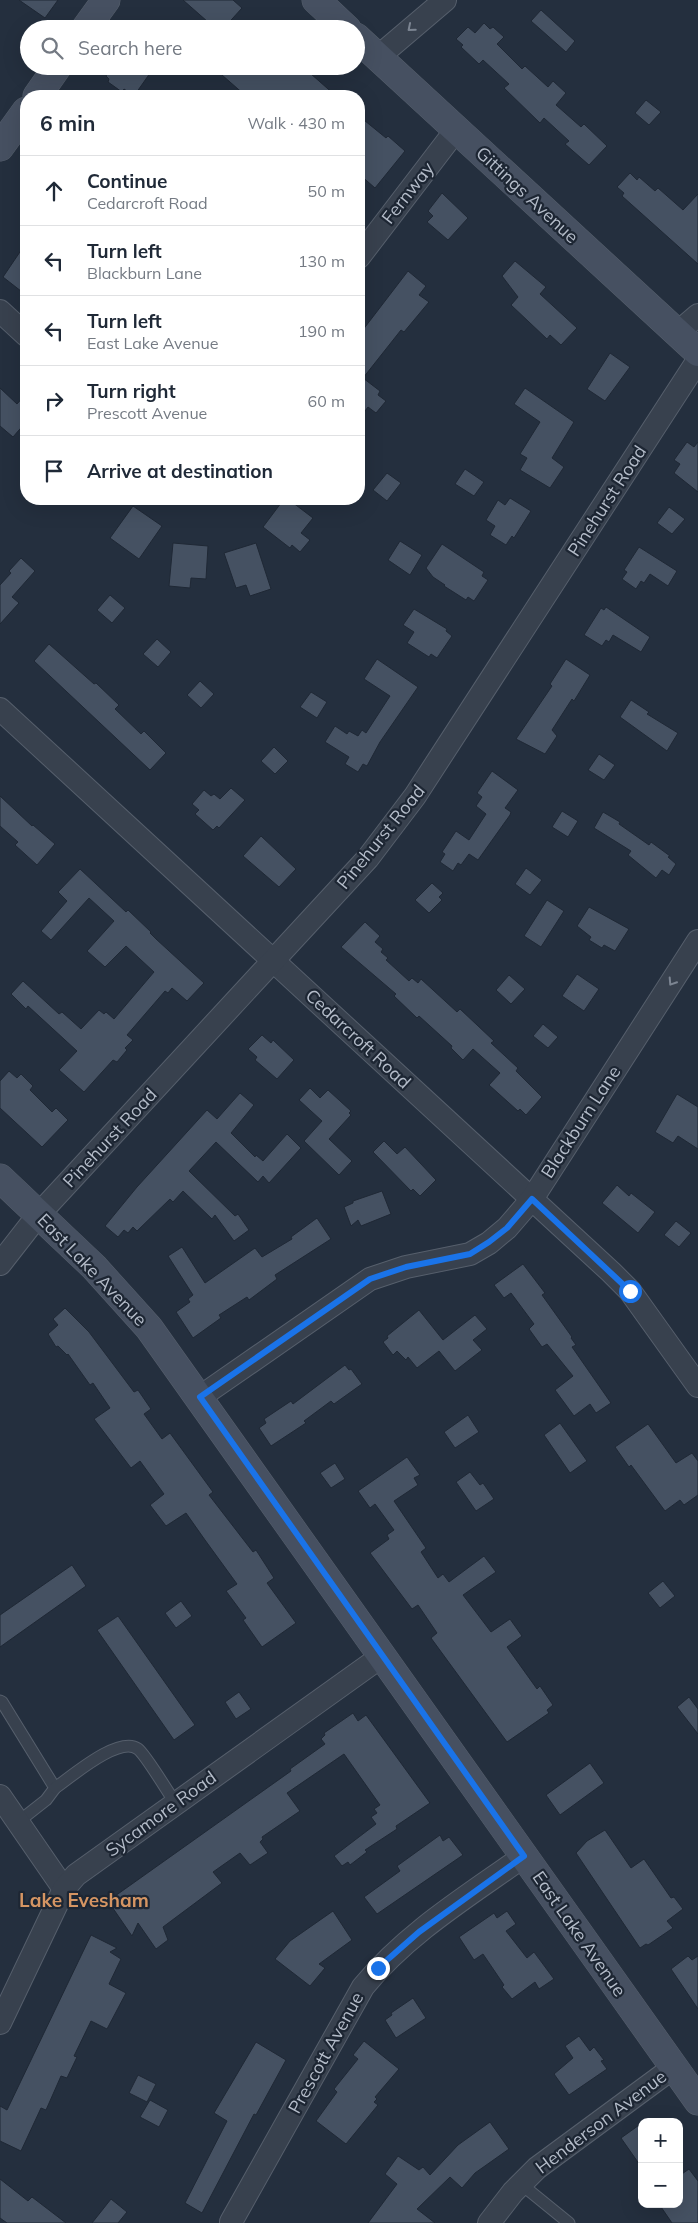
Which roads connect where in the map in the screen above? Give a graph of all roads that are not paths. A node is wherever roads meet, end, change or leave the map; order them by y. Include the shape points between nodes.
1 (106, 0) edge
2 (316, 0) edge
3 (444, 0) edge
4 (92, 20) edge
5 (337, 20) edge
6 (365, 45) edge
7 (378, 57) junction
8 (52, 75) edge
9 (41, 90) edge
10 (20, 120) edge
11 (456, 130) junction
12 (0, 148) edge
13 (365, 249) edge
14 (0, 311) edge
15 (698, 315) edge
16 (20, 329) edge
17 (677, 333) junction
18 (698, 352) edge
19 (698, 360) edge
20 (0, 709) edge
21 (698, 941) edge
22 (274, 961) junction
23 (0, 1178) edge
24 (532, 1199) junction
25 (39, 1214) junction
26 (0, 1264) edge
27 (698, 1386) edge
28 (200, 1397) junction
29 (382, 1656) junction
30 (0, 1701) edge
31 (55, 1788) junction
32 (0, 1796) edge
33 (176, 1804) junction
34 (18, 1822) junction
35 (524, 1856) junction
36 (64, 1889) junction
37 (0, 2023) edge
38 (674, 2067) junction
39 (698, 2101) edge
40 (521, 2184) junction
41 (231, 2222) edge
42 (489, 2223) edge
43 (569, 2223) edge

1 - 4 street
2 - 5 street
3 -> 7 street
6 - 7 street, Gittings Avenue
7 - 11 street, Gittings Avenue
8 - 9 street
10 - 12 street
11 - 13 street, Fernway
11 - 17 street, Gittings Avenue
14 - 16 street
15 - 17 street
17 - 18 street, Gittings Avenue
19 - 22 street, Pinehurst Road via 415,796 368,858
20 - 22 street, Cedarcroft Road
21 -> 24 street, Blackburn Lane
22 - 24 street, Cedarcroft Road
22 - 25 street, Pinehurst Road
23 - 25 street, East Lake Avenue
24 - 27 street, Cedarcroft Road via 630,1291
24 - 28 street, Blackburn Lane via 507,1228 470,1254 406,1267 370,1279
25 - 26 street, Pinehurst Road
25 - 28 street, East Lake Avenue via 121,1295
28 - 29 street, East Lake Avenue
29 - 33 street, Sycamore Road
29 - 35 street, East Lake Avenue
30 - 31 lane
31 - 33 lane via 112,1750 125,1745 138,1749
31 - 34 lane via 46,1800
32 - 34 street
33 - 36 street, Sycamore Road via 76,1875
34 - 36 street
35 - 38 street, East Lake Avenue
35 - 41 street, Prescott Avenue via 419,1932 378,1968 363,1987
36 - 37 street, Sycamore Road
38 - 39 street, East Lake Avenue
38 - 40 street, Henderson Avenue via 558,2151
40 - 42 street, Henderson Avenue
40 - 43 lane

